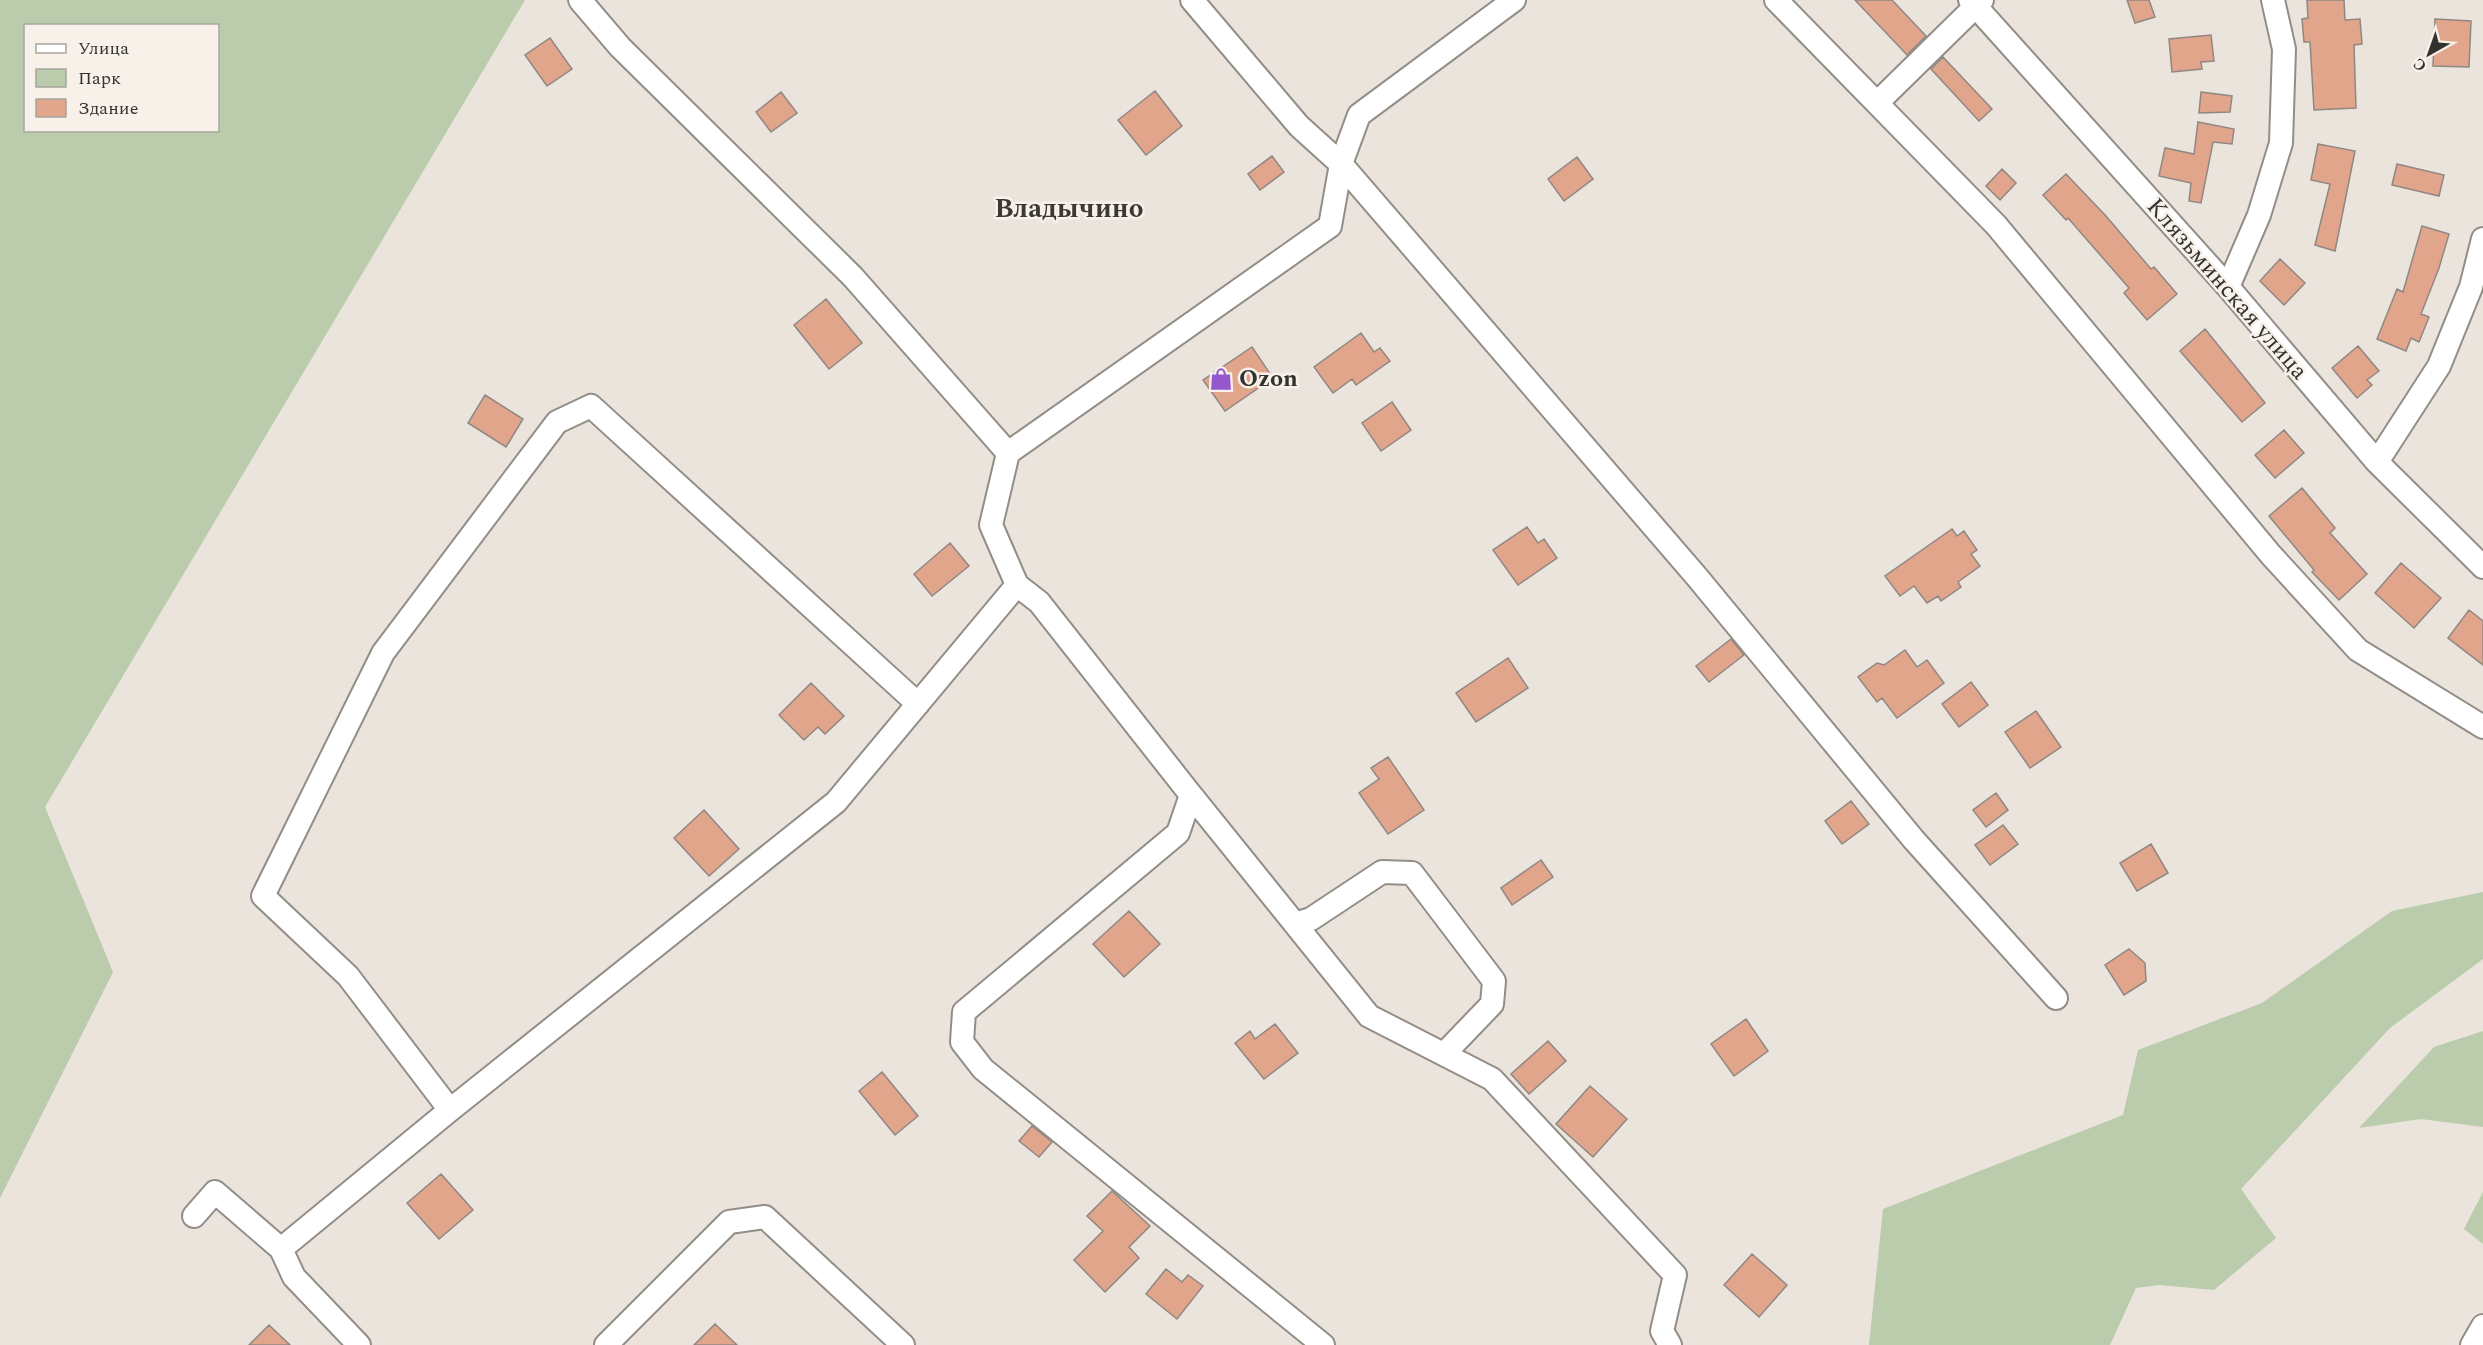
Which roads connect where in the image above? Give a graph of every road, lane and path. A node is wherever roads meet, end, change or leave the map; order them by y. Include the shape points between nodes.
1 (580, 0) edge
2 (1192, 0) edge
3 (1514, 0) edge
4 (1776, 0) edge
5 (2273, 0) edge
6 (1976, 2) edge
7 (1877, 103) junction
8 (1341, 164) junction
9 (2483, 239) edge
10 (2228, 287) junction
11 (1008, 453) junction
12 (2377, 462) junction
13 (2483, 567) edge
14 (1017, 585) junction
15 (918, 704) junction
16 (2482, 725) edge
17 (1191, 795) junction
18 (1295, 924) junction
19 (2056, 998) dead end
20 (1444, 1054) junction
21 (450, 1110) junction
22 (194, 1216) dead end
23 (281, 1250) junction
24 (2483, 1326) edge
25 (359, 1345) edge
26 (606, 1345) edge
27 (903, 1345) edge
28 (1323, 1345) edge
29 (1670, 1345) edge
30 (2472, 1345) edge

1 - 11 street via 620,47 853,277
2 - 8 street via 1299,126
3 - 8 street via 1359,115
4 - 7 street
5 - 10 street via 2284,50 2281,143 2259,215
6 - 7 street
6 - 10 street, Клязьминская улица
7 - 16 street via 1996,225 2271,555 2358,650
8 - 11 street via 1330,226
8 - 19 street via 1697,577 1914,840
9 - 12 street via 2471,286 2439,366
10 - 12 street, Клязьминская улица
11 - 14 street via 991,525
12 - 13 street, Клязьминская улица
14 - 15 street
14 - 17 street via 1039,602
15 - 21 street via 836,802
15 - 21 street via 591,406 557,422 383,653 263,896 348,976
17 - 18 street
17 - 28 street via 1178,833 964,1012 962,1042 983,1069
18 - 20 street via 1369,1016
18 - 20 street via 1311,919 1382,872 1412,873 1494,981 1492,1004
20 - 29 street via 1492,1079 1675,1275 1662,1331
21 - 23 street
22 - 23 street via 214,1192
23 - 25 street via 294,1277
24 - 30 street
26 - 27 street via 729,1222 765,1217

